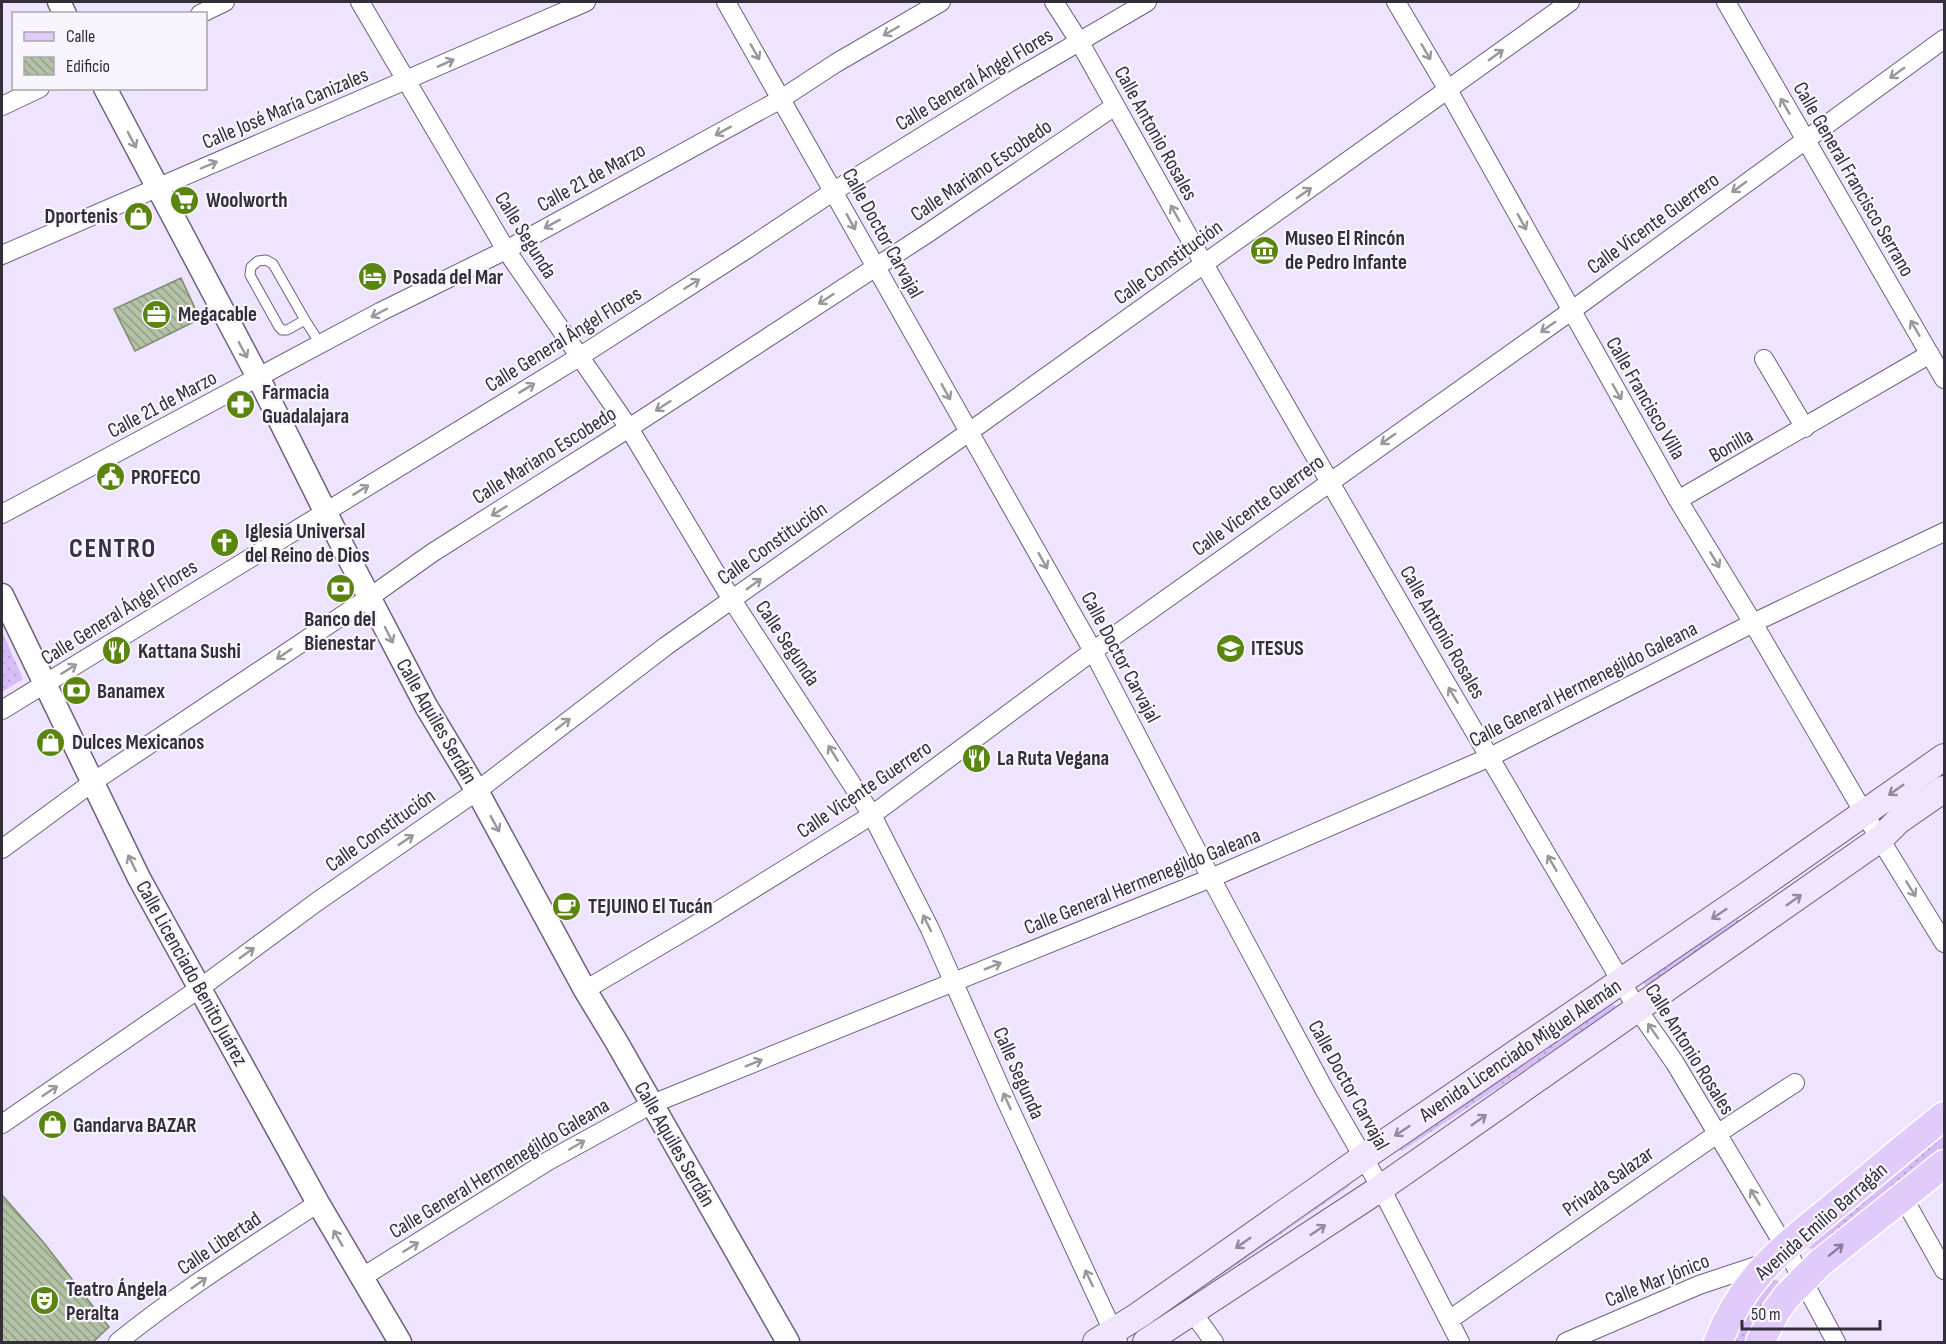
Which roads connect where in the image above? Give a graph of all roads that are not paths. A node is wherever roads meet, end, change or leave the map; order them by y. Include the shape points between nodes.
1 (225, 2) edge
2 (360, 2) edge
3 (586, 2) edge
4 (726, 2) edge
5 (941, 2) edge
6 (1054, 2) edge
7 (1147, 2) edge
8 (1396, 2) edge
9 (1570, 2) edge
10 (1726, 2) edge
11 (204, 12) edge
12 (1944, 39) edge
13 (1079, 41) junction
14 (406, 81) junction
15 (36, 90) edge
16 (106, 90) edge
17 (1448, 90) junction
18 (781, 99) junction
19 (2, 106) edge
20 (1115, 106) junction
21 (1805, 140) junction
22 (157, 187) junction
23 (834, 191) junction
24 (506, 250) junction
25 (2, 255) edge
26 (1204, 264) junction
27 (875, 267) junction
28 (1571, 310) junction
29 (305, 320) junction
30 (321, 345) junction
31 (1930, 354) junction
32 (579, 357) junction
33 (1764, 360) dead end
34 (259, 378) junction
35 (1944, 379) edge
36 (629, 428) junction
37 (1806, 428) junction
38 (969, 432) junction
39 (1330, 481) junction
40 (1678, 500) junction
41 (325, 512) junction
42 (2, 514) edge
43 (1944, 532) edge
44 (2, 595) edge
45 (369, 597) junction
46 (732, 600) junction
47 (1753, 623) junction
48 (1093, 651) junction
49 (44, 685) junction
50 (2, 710) edge
51 (1490, 757) junction
52 (1944, 757) edge
53 (93, 782) junction
54 (1944, 789) edge
55 (477, 791) junction
56 (1864, 813) junction
57 (872, 815) junction
58 (1880, 839) junction
59 (2, 849) edge
60 (1211, 879) junction
61 (1743, 898) junction
62 (1760, 924) junction
63 (1944, 943) edge
64 (1621, 981) junction
65 (953, 982) junction
66 (200, 988) junction
67 (585, 990) junction
68 (1638, 1010) junction
69 (1795, 1083) dead end
70 (652, 1104) junction
71 (1944, 1116) edge
72 (2, 1124) edge
73 (1717, 1134) junction
74 (1364, 1157) junction
75 (1944, 1164) edge
76 (1381, 1188) junction
77 (1903, 1197) junction
78 (318, 1203) junction
79 (1776, 1255) junction
80 (1944, 1270) edge
81 (361, 1278) junction
82 (1802, 1281) junction
83 (1193, 1313) junction
84 (1449, 1320) junction
85 (1110, 1338) edge
86 (118, 1342) edge
87 (400, 1342) edge
88 (788, 1342) edge
89 (1146, 1342) edge
90 (1214, 1342) edge
91 (1460, 1342) edge
92 (1566, 1342) edge
93 (1718, 1342) edge
94 (1760, 1342) edge
95 (1836, 1342) edge

1 - 11 street
2 - 14 street, Calle Segunda
14 -> 3 street, Calle José María Canizales
4 -> 18 street, Calle Doctor Carvajal
5 -> 18 street, Calle 21 de Marzo
6 - 13 street, Calle Antonio Rosales
7 - 13 street, Calle General Ángel Flores
8 -> 17 street, Calle Francisco Villa
17 -> 9 street, Calle Constitución
21 -> 10 street, Calle General Francisco Serrano
12 -> 21 street, Calle Vicente Guerrero
13 - 20 street, Calle Antonio Rosales
13 - 23 street, Calle General Ángel Flores
22 -> 14 street, Calle José María Canizales
14 - 24 street, Calle Segunda
15 - 19 street
16 -> 22 street, Calle Aquiles Serdán
26 -> 17 street, Calle Constitución
17 -> 28 street, Calle Francisco Villa
18 - 23 street, Calle Doctor Carvajal
18 -> 24 street, Calle 21 de Marzo
26 -> 20 street, Calle Antonio Rosales
20 - 27 street, Calle Mariano Escobedo
21 -> 28 street, Calle Vicente Guerrero
31 -> 21 street, Calle General Francisco Serrano
22 - 25 street, Calle José María Canizales
22 -> 34 street, Calle Aquiles Serdán
23 -> 27 street, Calle Doctor Carvajal
32 -> 23 street, Calle General Ángel Flores
24 -> 30 street, Calle 21 de Marzo
24 - 32 street, Calle Segunda
26 - 38 street, Calle Constitución
26 - 39 street, Calle Antonio Rosales
27 -> 36 street, Calle Mariano Escobedo
27 -> 38 street, Calle Doctor Carvajal
28 -> 39 street, Calle Vicente Guerrero
28 -> 40 street, Calle Francisco Villa
29 - 29 lane via 273,264 258,261 251,267 250,275 282,330
29 - 30 lane
30 - 34 street, Calle 21 de Marzo
31 - 35 street, Calle General Francisco Serrano
31 - 37 street, Bonilla
32 - 36 street, Calle Segunda
41 -> 32 street, Calle General Ángel Flores
33 - 37 street
34 - 41 street, Calle Aquiles Serdán
34 - 42 street, Calle 21 de Marzo
36 -> 45 street, Calle Mariano Escobedo
36 - 46 street, Calle Segunda
37 - 40 street, Bonilla
46 -> 38 street, Calle Constitución
38 -> 48 street, Calle Doctor Carvajal
39 - 48 street, Calle Vicente Guerrero
51 -> 39 street, Calle Antonio Rosales
40 -> 47 street, Calle Francisco Villa
41 - 45 street, Calle Aquiles Serdán
49 -> 41 street, Calle General Ángel Flores
43 - 47 street, Calle General Hermenegildo Galeana
44 - 49 street, Calle Licenciado Benito Juárez
45 -> 53 street, Calle Mariano Escobedo
45 -> 55 street, Calle Aquiles Serdán via 426,706
55 -> 46 street, Calle Constitución
57 -> 46 street, Calle Segunda
47 - 51 street, Calle General Hermenegildo Galeana
47 - 56 street, Calle Francisco Villa
48 - 57 street, Calle Vicente Guerrero
48 - 60 street, Calle Doctor Carvajal
49 - 50 street, Calle General Ángel Flores
49 - 53 street, Calle Licenciado Benito Juárez
51 - 60 street, Calle General Hermenegildo Galeana
64 -> 51 street, Calle Antonio Rosales
52 -> 56 main road, Avenida Licenciado Miguel Alemán
53 - 59 street, Calle Mariano Escobedo
66 -> 53 street, Calle Licenciado Benito Juárez via 139,878
54 - 58 main road, Avenida Licenciado Miguel Alemán via 1898,821
66 -> 55 street, Calle Constitución
55 -> 67 street, Calle Aquiles Serdán
56 - 58 street, Calle Francisco Villa
56 - 61 main road, Avenida Licenciado Miguel Alemán
65 -> 57 street, Calle Segunda
57 - 67 street, Calle Vicente Guerrero
62 -> 58 main road, Avenida Licenciado Miguel Alemán
58 -> 63 street, Calle Francisco Villa
65 -> 60 street, Calle General Hermenegildo Galeana
60 - 74 street, Calle Doctor Carvajal
61 - 62 main road
61 -> 64 main road, Avenida Licenciado Miguel Alemán
62 - 68 main road, Avenida Licenciado Miguel Alemán
64 - 68 street, Calle Antonio Rosales
64 -> 74 main road, Avenida Licenciado Miguel Alemán
70 -> 65 street, Calle General Hermenegildo Galeana
85 -> 65 street, Calle Segunda
72 -> 66 street, Calle Constitución
66 - 78 street, Calle Licenciado Benito Juárez
67 - 70 street, Calle Aquiles Serdán
73 -> 68 street, Calle Antonio Rosales
76 -> 68 main road, Avenida Licenciado Miguel Alemán
69 - 73 street, Privada Salazar
81 -> 70 street, Calle General Hermenegildo Galeana via 548,1161
70 - 88 street, Calle Aquiles Serdán
71 - 79 main road, Avenida Emilio Barragán
79 -> 73 street, Calle Antonio Rosales
73 - 84 street, Privada Salazar
74 - 76 street, Calle Doctor Carvajal
74 -> 85 main road, Avenida Licenciado Miguel Alemán
75 - 77 main road, Avenida Emilio Barragán
83 -> 76 main road, Avenida Licenciado Miguel Alemán
76 - 84 street, Calle Doctor Carvajal
77 - 80 street
82 -> 77 main road, Avenida Emilio Barragán
81 -> 78 street, Calle Licenciado Benito Juárez
86 -> 78 street, Calle Libertad
79 - 82 street, Calle Antonio Rosales
79 - 92 street, Calle Mar Jónico
79 - 93 main road, Avenida Emilio Barragán via 1745,1289
81 - 87 street, Calle Licenciado Benito Juárez
82 - 94 main road, Avenida Emilio Barragán via 1776,1311
82 - 95 street, Calle Antonio Rosales
83 - 89 main road, Avenida Licenciado Miguel Alemán
83 - 90 street
84 - 91 street, Calle Doctor Carvajal

